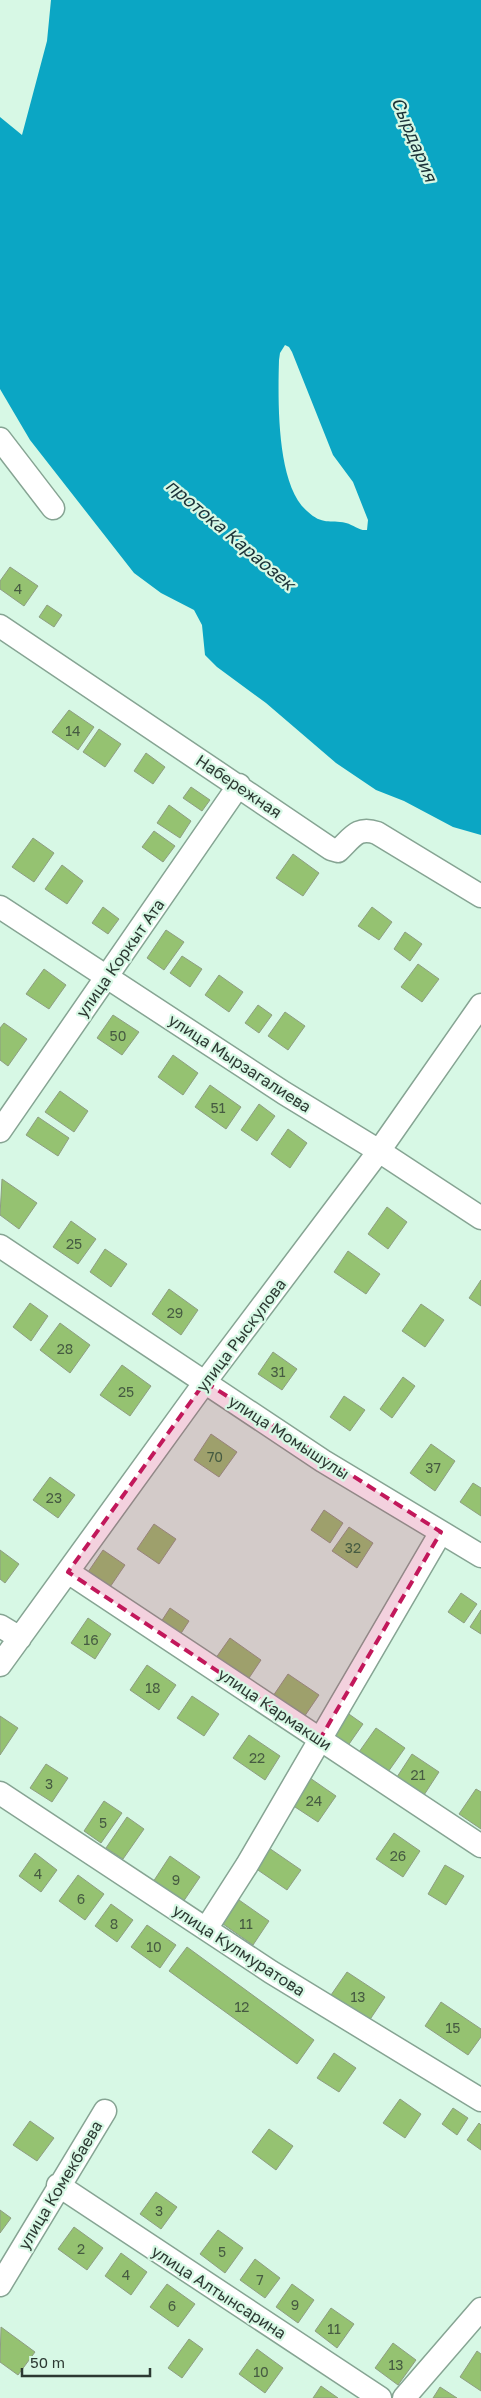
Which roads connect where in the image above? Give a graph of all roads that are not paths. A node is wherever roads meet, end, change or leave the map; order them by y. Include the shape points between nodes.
1 (0, 439) edge
2 (53, 508) dead end
3 (0, 626) edge
4 (239, 786) junction
5 (481, 896) edge
6 (0, 906) edge
7 (108, 976) junction
8 (481, 1005) edge
9 (0, 1131) edge
10 (379, 1151) junction
11 (481, 1218) edge
12 (0, 1246) edge
13 (205, 1382) junction
14 (442, 1532) junction
15 (481, 1556) edge
16 (68, 1572) junction
17 (0, 1626) edge
18 (20, 1638) junction
19 (0, 1665) edge
20 (320, 1739) junction
21 (0, 1793) edge
22 (481, 1846) edge
23 (206, 1929) junction
24 (481, 2100) edge
25 (105, 2111) dead end
26 (58, 2185) junction
27 (0, 2285) edge
28 (481, 2309) edge
29 (380, 2398) edge
30 (404, 2398) edge

1 - 2 street
3 - 4 street, Набережная
4 - 5 street, Набережная via 331,849 338,851 357,832 366,829
4 - 7 street, улица Коркыт Ата
6 - 7 street, улица Мырзагалиева
7 - 9 street, улица Коркыт Ата
7 - 10 street, улица Мырзагалиева via 284,1093
8 - 10 street, улица Рыскулова
10 - 11 street, улица Мырзагалиева
10 - 13 street, улица Рыскулова
12 - 13 street, улица Момышулы
13 - 14 street, улица Момышулы via 323,1461
13 - 16 street, улица Рыскулова
14 - 15 street, улица Момышулы
14 - 20 street
16 - 18 street, улица Рыскулова
16 - 20 street, улица Кармакши
17 - 18 street
18 - 19 street, улица Рыскулова
20 - 22 street, улица Кармакши
20 - 23 street
21 - 23 street, улица Кулмуратова
23 - 24 street, улица Кулмуратова
25 - 26 street, улица Комекбаева
26 - 27 street, улица Комекбаева
26 - 29 street, улица Алтынсарина
28 - 30 street

